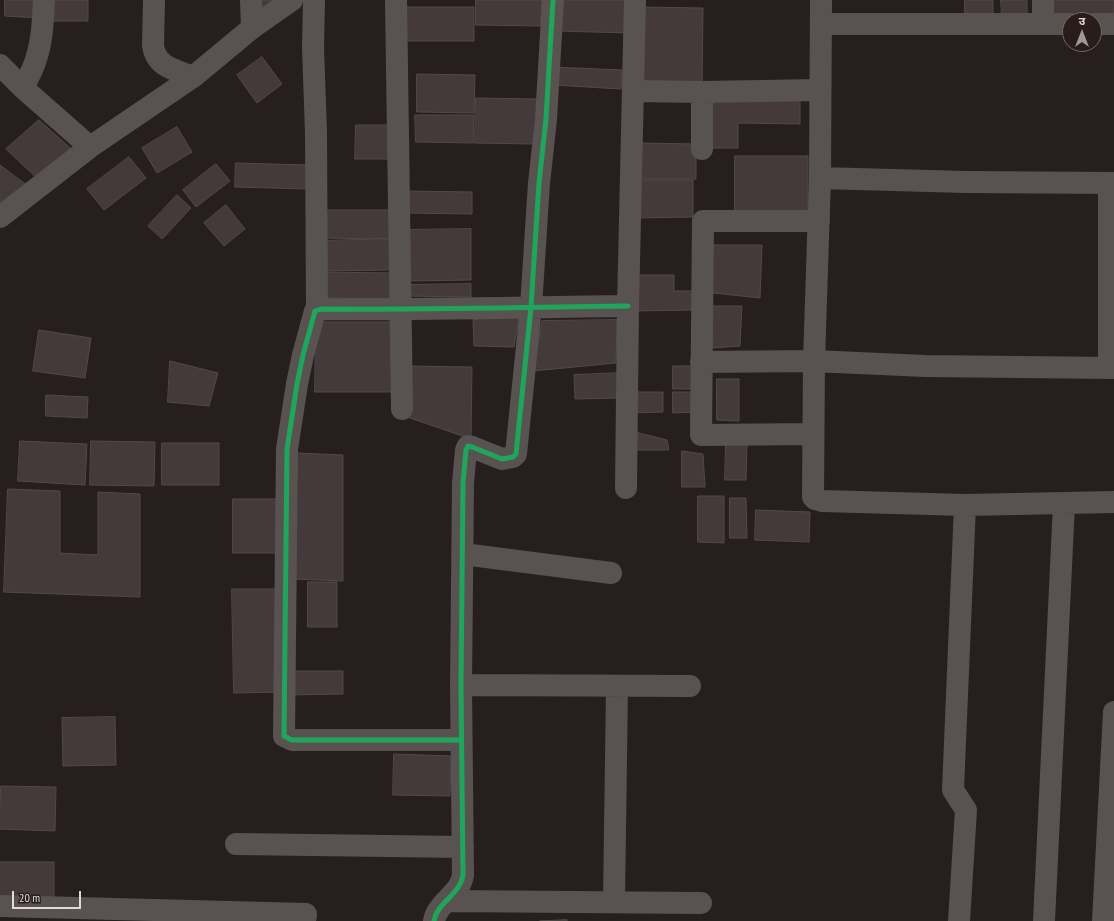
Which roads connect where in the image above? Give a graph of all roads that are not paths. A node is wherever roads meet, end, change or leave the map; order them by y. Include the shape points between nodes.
1 (44, 0) edge
2 (154, 0) edge
3 (251, 0) edge
4 (292, 0) edge
5 (314, 0) edge
6 (396, 0) edge
7 (554, 0) edge
8 (635, 0) edge
9 (821, 0) edge
10 (1043, 0) edge
11 (821, 24) junction
12 (1043, 24) junction
13 (1062, 24) edge
14 (1102, 24) edge
15 (1114, 24) edge
16 (252, 28) junction
17 (0, 65) edge
18 (194, 77) junction
19 (23, 88) junction
20 (820, 90) junction
21 (633, 91) junction
22 (702, 92) junction
23 (90, 147) junction
24 (702, 149) dead end
25 (820, 178) junction
26 (1112, 184) edge
27 (0, 217) edge
28 (819, 221) junction
29 (628, 306) junction
30 (530, 307) junction
31 (317, 310) junction
32 (401, 310) junction
33 (814, 361) junction
34 (701, 362) junction
35 (1112, 368) edge
36 (402, 409) dead end
37 (813, 434) junction
38 (626, 488) dead end
39 (1114, 502) edge
40 (1064, 504) junction
41 (966, 505) junction
42 (463, 554) junction
43 (610, 573) dead end
44 (461, 685) junction
45 (617, 686) junction
46 (690, 686) dead end
47 (1114, 712) edge
48 (461, 740) junction
49 (236, 844) dead end
50 (463, 847) junction
51 (446, 901) junction
52 (614, 902) junction
53 (701, 902) dead end
54 (0, 906) edge
55 (305, 921) edge
56 (434, 921) edge
57 (959, 921) edge
58 (1044, 921) edge
59 (1103, 921) edge

1 - 19 street via 37,55
2 - 18 street via 153,52 157,60
3 - 16 street
4 - 16 street
5 - 31 street
6 - 32 street
7 - 30 street
8 - 21 street
9 - 11 street
10 - 12 street
11 - 12 street
11 - 20 street
12 - 13 street
14 - 15 street
16 - 18 street
17 - 19 street
18 - 23 street
19 - 23 street
20 - 22 street
20 - 25 street
21 - 22 street
21 - 29 street
22 - 24 street
23 - 27 street
25 - 26 street
25 - 28 street
26 - 35 street
28 - 33 street
28 - 34 street via 703,221
29 - 30 street
29 - 38 street
30 - 32 street
30 - 42 street via 516,454 502,459 467,447 463,483
31 - 32 street
31 - 48 street via 303,355 287,449 284,736 292,740
32 - 36 street
33 - 34 street
33 - 35 street via 925,366
33 - 37 street
34 - 37 street via 701,435
37 - 41 street via 814,499
39 - 40 street
40 - 41 street
40 - 58 street
41 - 57 street via 953,790 966,810
42 - 43 street
42 - 44 street
44 - 45 street
44 - 48 street
45 - 46 street
45 - 52 street
47 - 59 street
48 - 50 street
49 - 50 street
50 - 51 street via 462,883
51 - 52 street
51 - 56 street via 438,910
52 - 53 street
54 - 55 street via 306,914

